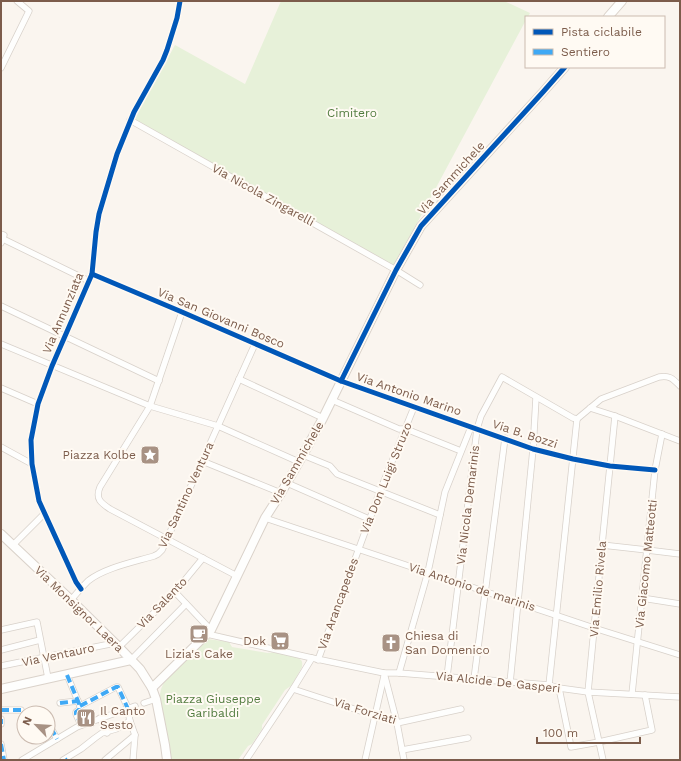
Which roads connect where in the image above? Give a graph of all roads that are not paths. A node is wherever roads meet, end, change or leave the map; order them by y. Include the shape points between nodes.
1 (17, 1) edge
2 (180, 1) edge
3 (622, 1) edge
4 (609, 16) edge
5 (1, 68) edge
6 (564, 68) edge
7 (130, 120) junction
8 (2, 239) edge
9 (396, 270) junction
10 (92, 274) junction
11 (89, 281) junction
12 (420, 285) dead end
13 (1, 306) edge
14 (182, 312) junction
15 (64, 336) junction
16 (1, 344) edge
17 (254, 344) junction
18 (52, 366) junction
19 (239, 380) junction
20 (159, 381) junction
21 (341, 381) junction
22 (680, 386) edge
23 (1, 388) edge
24 (536, 398) junction
25 (332, 400) junction
26 (38, 404) junction
27 (150, 406) junction
28 (414, 407) junction
29 (590, 408) junction
30 (615, 416) junction
31 (323, 418) junction
32 (577, 419) junction
33 (218, 426) junction
34 (471, 427) junction
35 (406, 429) junction
36 (477, 429) junction
37 (662, 434) junction
38 (505, 438) junction
39 (680, 441) edge
40 (1, 446) edge
41 (533, 448) junction
42 (461, 451) junction
43 (301, 458) junction
44 (572, 459) junction
45 (202, 461) junction
46 (32, 464) junction
47 (610, 466) junction
48 (655, 470) junction
49 (287, 483) junction
50 (380, 491) junction
51 (281, 493) junction
52 (45, 513) junction
53 (440, 515) junction
54 (265, 518) junction
55 (370, 519) junction
56 (1, 534) edge
57 (166, 539) junction
58 (13, 545) junction
59 (602, 546) junction
60 (358, 549) junction
61 (647, 550) junction
62 (680, 554) edge
63 (203, 558) junction
64 (428, 572) junction
65 (237, 576) junction
66 (459, 583) junction
67 (81, 589) junction
68 (485, 591) junction
69 (174, 592) junction
70 (642, 598) junction
71 (71, 600) junction
72 (519, 603) junction
73 (186, 604) junction
74 (680, 604) edge
75 (557, 615) junction
76 (594, 628) junction
77 (1, 630) edge
78 (209, 632) junction
79 (40, 640) junction
80 (638, 642) junction
81 (117, 645) junction
82 (1, 650) edge
83 (680, 655) edge
84 (44, 658) junction
85 (315, 659) junction
86 (131, 660) junction
87 (1, 666) edge
88 (384, 673) junction
89 (399, 673) junction
90 (67, 675) junction
91 (447, 677) junction
92 (48, 678) junction
93 (474, 679) junction
94 (510, 682) junction
95 (549, 685) junction
96 (1, 688) edge
97 (152, 688) junction
98 (293, 688) junction
99 (559, 688) junction
100 (588, 692) junction
101 (632, 694) junction
102 (645, 695) junction
103 (680, 697) edge
104 (156, 699) junction
105 (60, 703) dead end
106 (144, 703) dead end
107 (79, 704) junction
108 (135, 706) dead end
109 (461, 708) dead end
110 (128, 709) junction
111 (1, 710) edge
112 (16, 710) edge
113 (375, 716) junction
114 (100, 718) junction
115 (1, 719) edge
116 (130, 721) junction
117 (1, 724) edge
118 (397, 724) junction
119 (81, 725) junction
120 (107, 733) junction
121 (135, 735) junction
122 (468, 738) dead end
123 (57, 739) joint
124 (599, 742) junction
125 (1, 744) edge
126 (402, 750) junction
127 (4, 760) edge
128 (22, 760) edge
129 (65, 760) edge
130 (105, 760) edge
131 (133, 760) edge
132 (167, 760) edge
133 (246, 760) edge
134 (365, 760) edge
135 (404, 760) edge
136 (603, 760) edge

1 - 5 street via 29,12
2 - 7 street, Via Annunziata via 166,54
3 - 4 street
6 - 9 street, Via Sammichele via 421,226
7 - 9 street, Via Nicola Zingarelli
7 - 10 street, Via Annunziata via 99,214
8 - 11 street
9 - 12 street, Via Nicola Zingarelli
9 - 21 street, Via Sammichele
10 - 11 street, Via Annunziata
10 - 14 street, Via San Giovanni Bosco
11 - 15 street, Via Annunziata
13 - 15 street
14 - 17 street, Via San Giovanni Bosco
14 - 20 street
15 - 18 street, Via Annunziata
15 - 20 street
16 - 18 street
17 - 19 street, Via Santino Ventura
17 - 21 street, Via San Giovanni Bosco
18 - 26 street, Via Annunziata
18 - 27 street
19 - 31 street
19 - 33 street, Via Santino Ventura
20 - 27 street
21 - 25 street, Via Sammichele
21 - 28 street, Via Antonio Marino
22 - 29 street via 670,377 659,377 601,399
23 - 26 street
24 - 32 street
24 - 36 street, Via Nicola Demarinis via 502,377 481,416
24 - 41 street
25 - 31 street, Via Sammichele
25 - 35 street via 399,429
26 - 46 street, Via Annunziata via 31,440
27 - 33 street
27 - 57 street via 100,487 98,498 110,509
28 - 34 street, Via Antonio Marino
28 - 35 street, Via Don Luigi Struzo
29 - 30 street
29 - 32 street
30 - 37 street
30 - 47 street, Via Emilio Rivela
31 - 43 street, Via Sammichele
32 - 44 street
33 - 43 street
33 - 45 street, Via Santino Ventura
34 - 36 street, Via B. Bozzi
34 - 42 street
35 - 42 street
35 - 50 street, Via Don Luigi Struzo
36 - 38 street, Via B. Bozzi
36 - 66 street, Via Nicola Demarinis
37 - 39 street
37 - 48 street, Via Giacomo Matteotti
38 - 41 street, Via B. Bozzi
38 - 68 street
40 - 46 street
41 - 44 street, Via B. Bozzi
41 - 72 street
42 - 53 street via 445,492
43 - 49 street, Via Sammichele
43 - 50 street via 330,466 336,474
44 - 47 street, Via B. Bozzi
44 - 75 street
45 - 51 street
45 - 57 street, Via Santino Ventura
46 - 52 street, Via Annunziata via 39,501
47 - 48 street, Via B. Bozzi
47 - 59 street, Via Emilio Rivela
48 - 61 street, Via Giacomo Matteotti
49 - 51 street, Via Sammichele
49 - 55 street
50 - 53 street
50 - 55 street, Via Don Luigi Struzo
51 - 54 street, Via Sammichele
52 - 58 street
52 - 67 street, Via Annunziata
53 - 64 street
54 - 60 street, Via Antonio de marinis
54 - 65 street, Via Sammichele
55 - 60 street, Via Don Luigi Struzo
56 - 58 street, Via Monsignor Laera
57 - 63 street
57 - 67 street, Via Santino Ventura via 158,554 95,576
58 - 71 street, Via Monsignor Laera
59 - 61 street
59 - 76 street, Via Emilio Rivela
60 - 64 street, Via Antonio de marinis
60 - 85 street, Via Arancapedes
61 - 62 street
61 - 70 street, Via Giacomo Matteotti
63 - 65 street
63 - 69 street, Via Salento
64 - 66 street, Via Antonio de marinis
64 - 89 street
65 - 78 street, Via Sammichele
66 - 68 street, Via Antonio de marinis
66 - 91 street, Via Nicola Demarinis
67 - 71 street, Via Santino Ventura
68 - 72 street, Via Antonio de marinis
68 - 93 street
69 - 73 street
69 - 81 street, Via Salento
70 - 74 street
70 - 80 street, Via Giacomo Matteotti
71 - 81 street, Via Monsignor Laera
72 - 75 street, Via Antonio de marinis
72 - 94 street
73 - 78 street
73 - 86 street
75 - 76 street, Via Antonio de marinis
75 - 95 street
76 - 80 street, Via Antonio de marinis
76 - 100 street, Via Emilio Rivela
77 - 79 street via 37,622
78 - 85 street
78 - 97 street
79 - 82 street
79 - 84 street
80 - 83 street, Via Antonio de marinis
80 - 101 street, Via Giacomo Matteotti
81 - 84 street, Via Ventauro
81 - 86 street, Via Monsignor Laera
84 - 87 street, Via Ventauro
84 - 92 street
85 - 88 street, Via Alcide De Gasperi
85 - 98 street
86 - 90 street
86 - 97 street, Via Monsignor Laera
88 - 89 street, Via Alcide De Gasperi
88 - 113 street
88 - 118 street
89 - 91 street, Via Alcide De Gasperi
90 - 92 street
90 - 107 street
91 - 93 street, Via Alcide De Gasperi
92 - 96 street
93 - 94 street, Via Alcide De Gasperi
94 - 95 street, Via Alcide De Gasperi
95 - 99 street, Via Alcide De Gasperi
97 - 104 street
98 - 113 street, Via Forziati
98 - 133 street
99 - 100 street, Via Alcide De Gasperi
99 - 124 street via 571,747
100 - 101 street, Via Alcide De Gasperi
100 - 124 street, Via Emilio Rivela
101 - 102 street, Via Alcide De Gasperi
102 - 103 street, Via Alcide De Gasperi
102 - 124 street via 652,730
104 - 106 street
104 - 132 street
105 - 107 street
107 - 110 street via 116,687 119,688
107 - 119 street via 76,714
108 - 110 street
109 - 118 street, Via Forziati
110 - 114 street
110 - 116 street
111 - 112 street
113 - 118 street, Via Forziati
113 - 134 street
114 - 119 street
114 - 120 street
115 - 117 street
116 - 120 street
116 - 121 street
118 - 126 street
119 - 123 street
120 - 129 street via 95,738
121 - 130 street
121 - 131 street
122 - 126 street
123 - 128 street
124 - 136 street, Via Emilio Rivela
125 - 127 street
126 - 135 street

